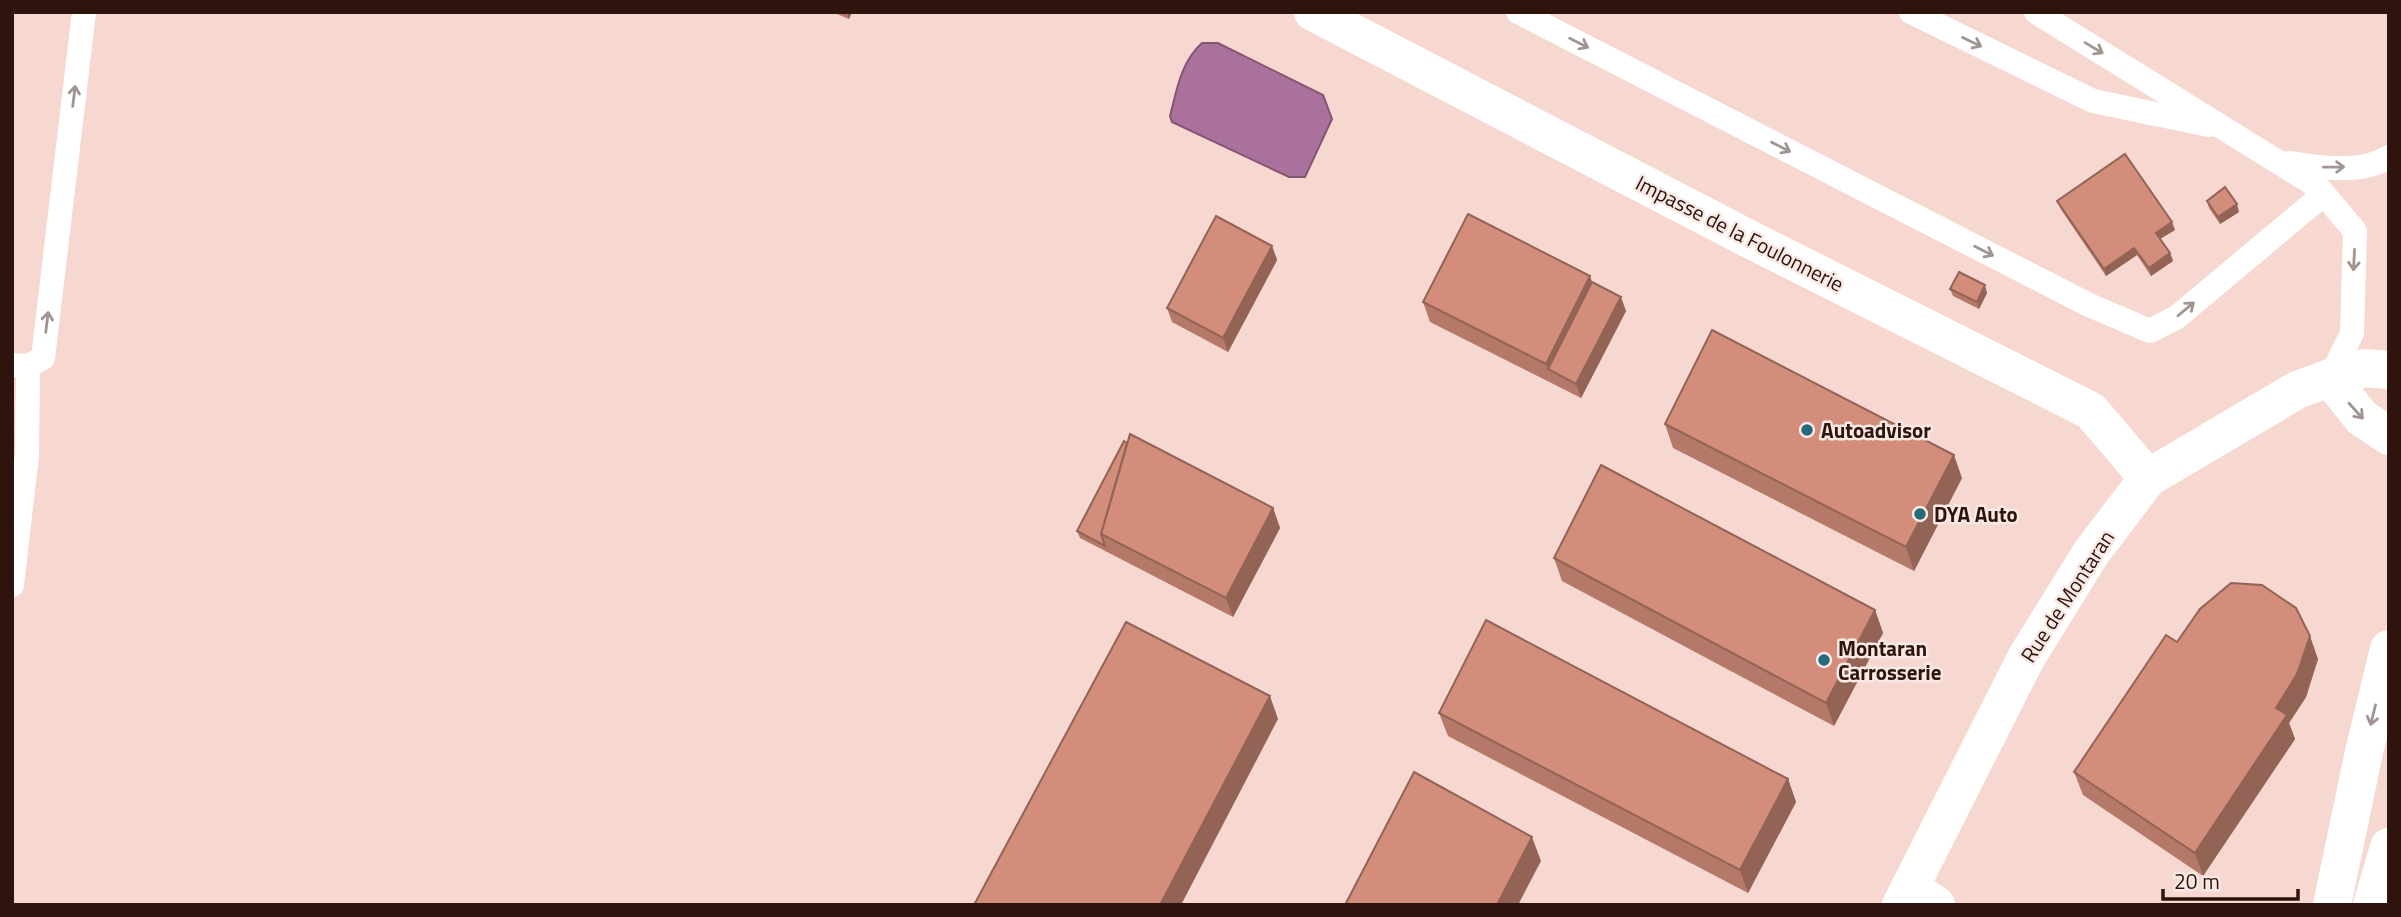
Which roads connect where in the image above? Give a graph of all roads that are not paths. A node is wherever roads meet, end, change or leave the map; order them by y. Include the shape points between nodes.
1 (84, 12) edge
2 (1313, 12) edge
3 (1518, 12) edge
4 (1911, 12) edge
5 (2036, 12) edge
6 (2226, 129) junction
7 (2389, 157) edge
8 (2278, 161) junction
9 (2324, 194) junction
10 (20, 365) edge
11 (2389, 370) edge
12 (2329, 377) junction
13 (2389, 436) edge
14 (2148, 478) junction
15 (12, 585) edge
16 (2389, 649) edge
17 (2389, 847) edge
18 (1915, 899) edge
19 (2332, 905) edge
20 (2372, 905) edge

10 -> 1 lane via 43,358
2 - 14 street, Impasse de la Foulonnerie via 2091,411
3 -> 9 lane via 2089,305 2150,331 2177,317
4 -> 6 lane via 2093,101
5 -> 6 lane
6 - 8 lane
8 -> 7 lane via 2327,168
8 - 9 lane
9 -> 12 lane via 2355,231 2352,333
10 - 15 lane via 27,455
11 - 12 street, Rue de Montaran via 2365,368
12 -> 13 street via 2362,418
12 - 14 street, Rue de Montaran via 2297,390
14 - 18 street, Rue de Montaran via 2091,553 2026,658
16 -> 19 street
17 - 20 street

